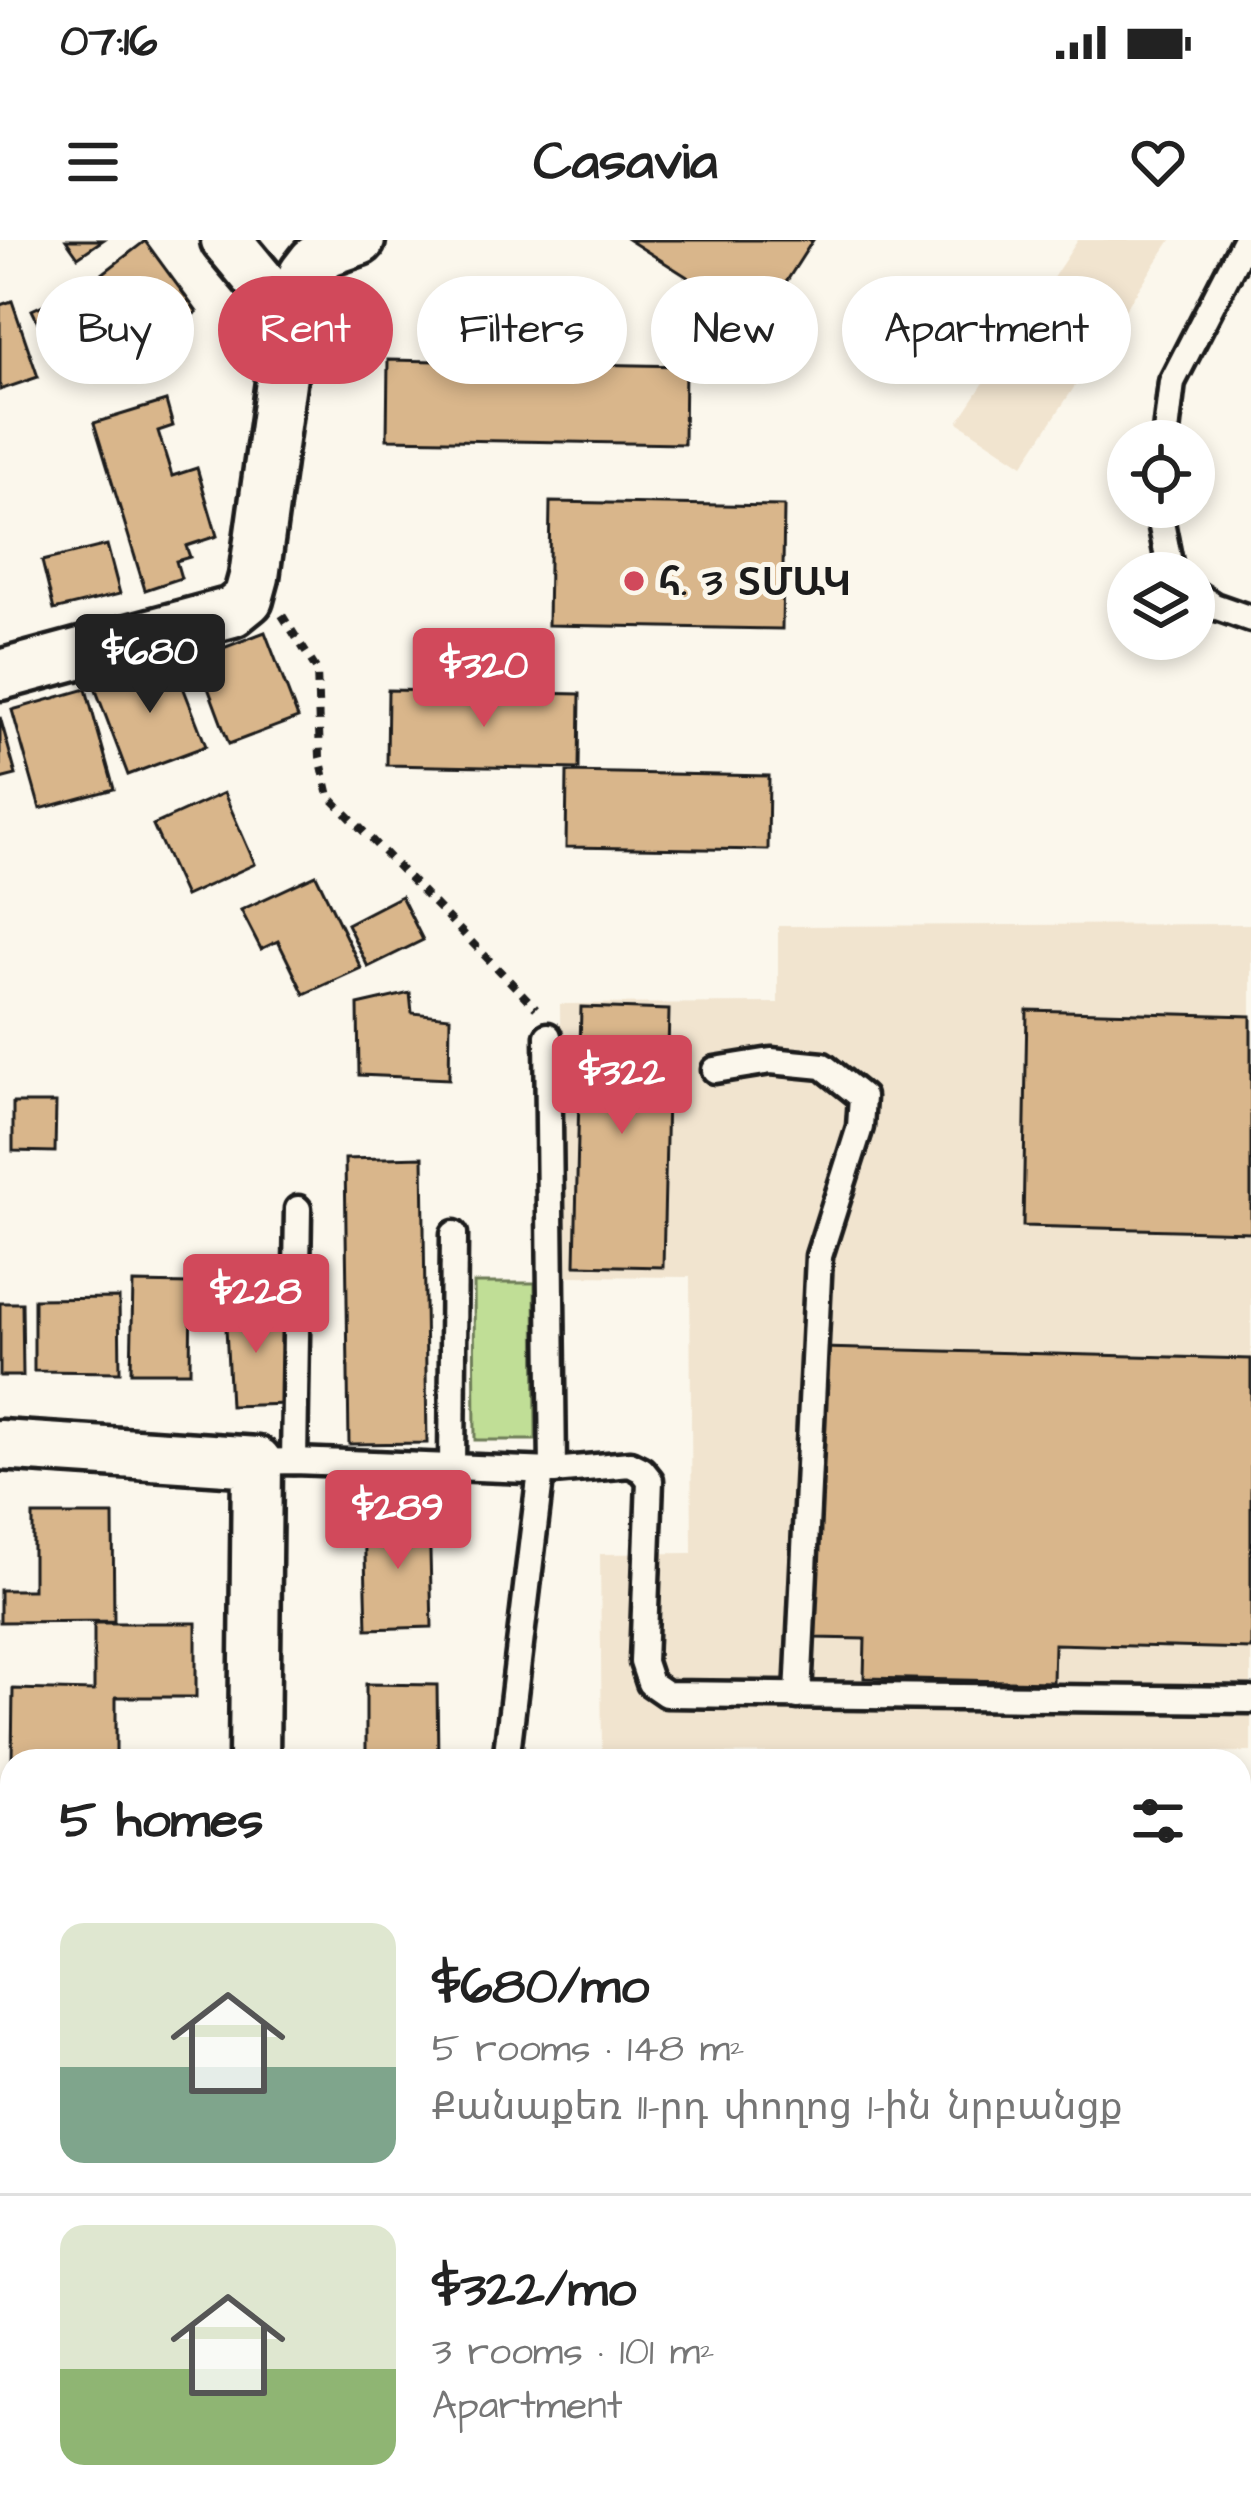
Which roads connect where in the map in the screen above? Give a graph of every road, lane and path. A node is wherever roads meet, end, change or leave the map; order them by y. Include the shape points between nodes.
1 (226, 240) edge
2 (360, 240) edge
3 (1245, 240) edge
4 (256, 276) edge
5 (303, 276) edge
6 (281, 384) edge
7 (1167, 420) edge
8 (254, 577) junction
9 (1215, 606) edge
10 (1251, 619) edge
11 (0, 675) edge
12 (548, 1036) joint
13 (716, 1070) dead end
14 (298, 1209) dead end
15 (454, 1234) dead end
16 (0, 1444) edge
17 (276, 1461) junction
18 (452, 1467) junction
19 (547, 1471) junction
20 (798, 1696) junction
21 (1251, 1700) edge
22 (255, 1749) edge
23 (508, 1749) edge

1 - 4 street
2 - 5 street via 328,251
3 - 7 lane via 1172,382
6 - 8 street
8 - 11 street via 248,598 232,611
8 - 12 path via 316,670 329,796 545,1018
9 - 10 lane
12 - 19 lane
13 - 20 lane via 771,1061 823,1066 862,1097 819,1256
14 - 17 lane
15 - 18 lane
16 - 17 street
17 - 18 lane
17 - 22 street
18 - 19 lane
19 - 20 lane via 630,1464 650,1480 643,1662 650,1684 666,1694
19 - 23 lane
20 - 21 lane

